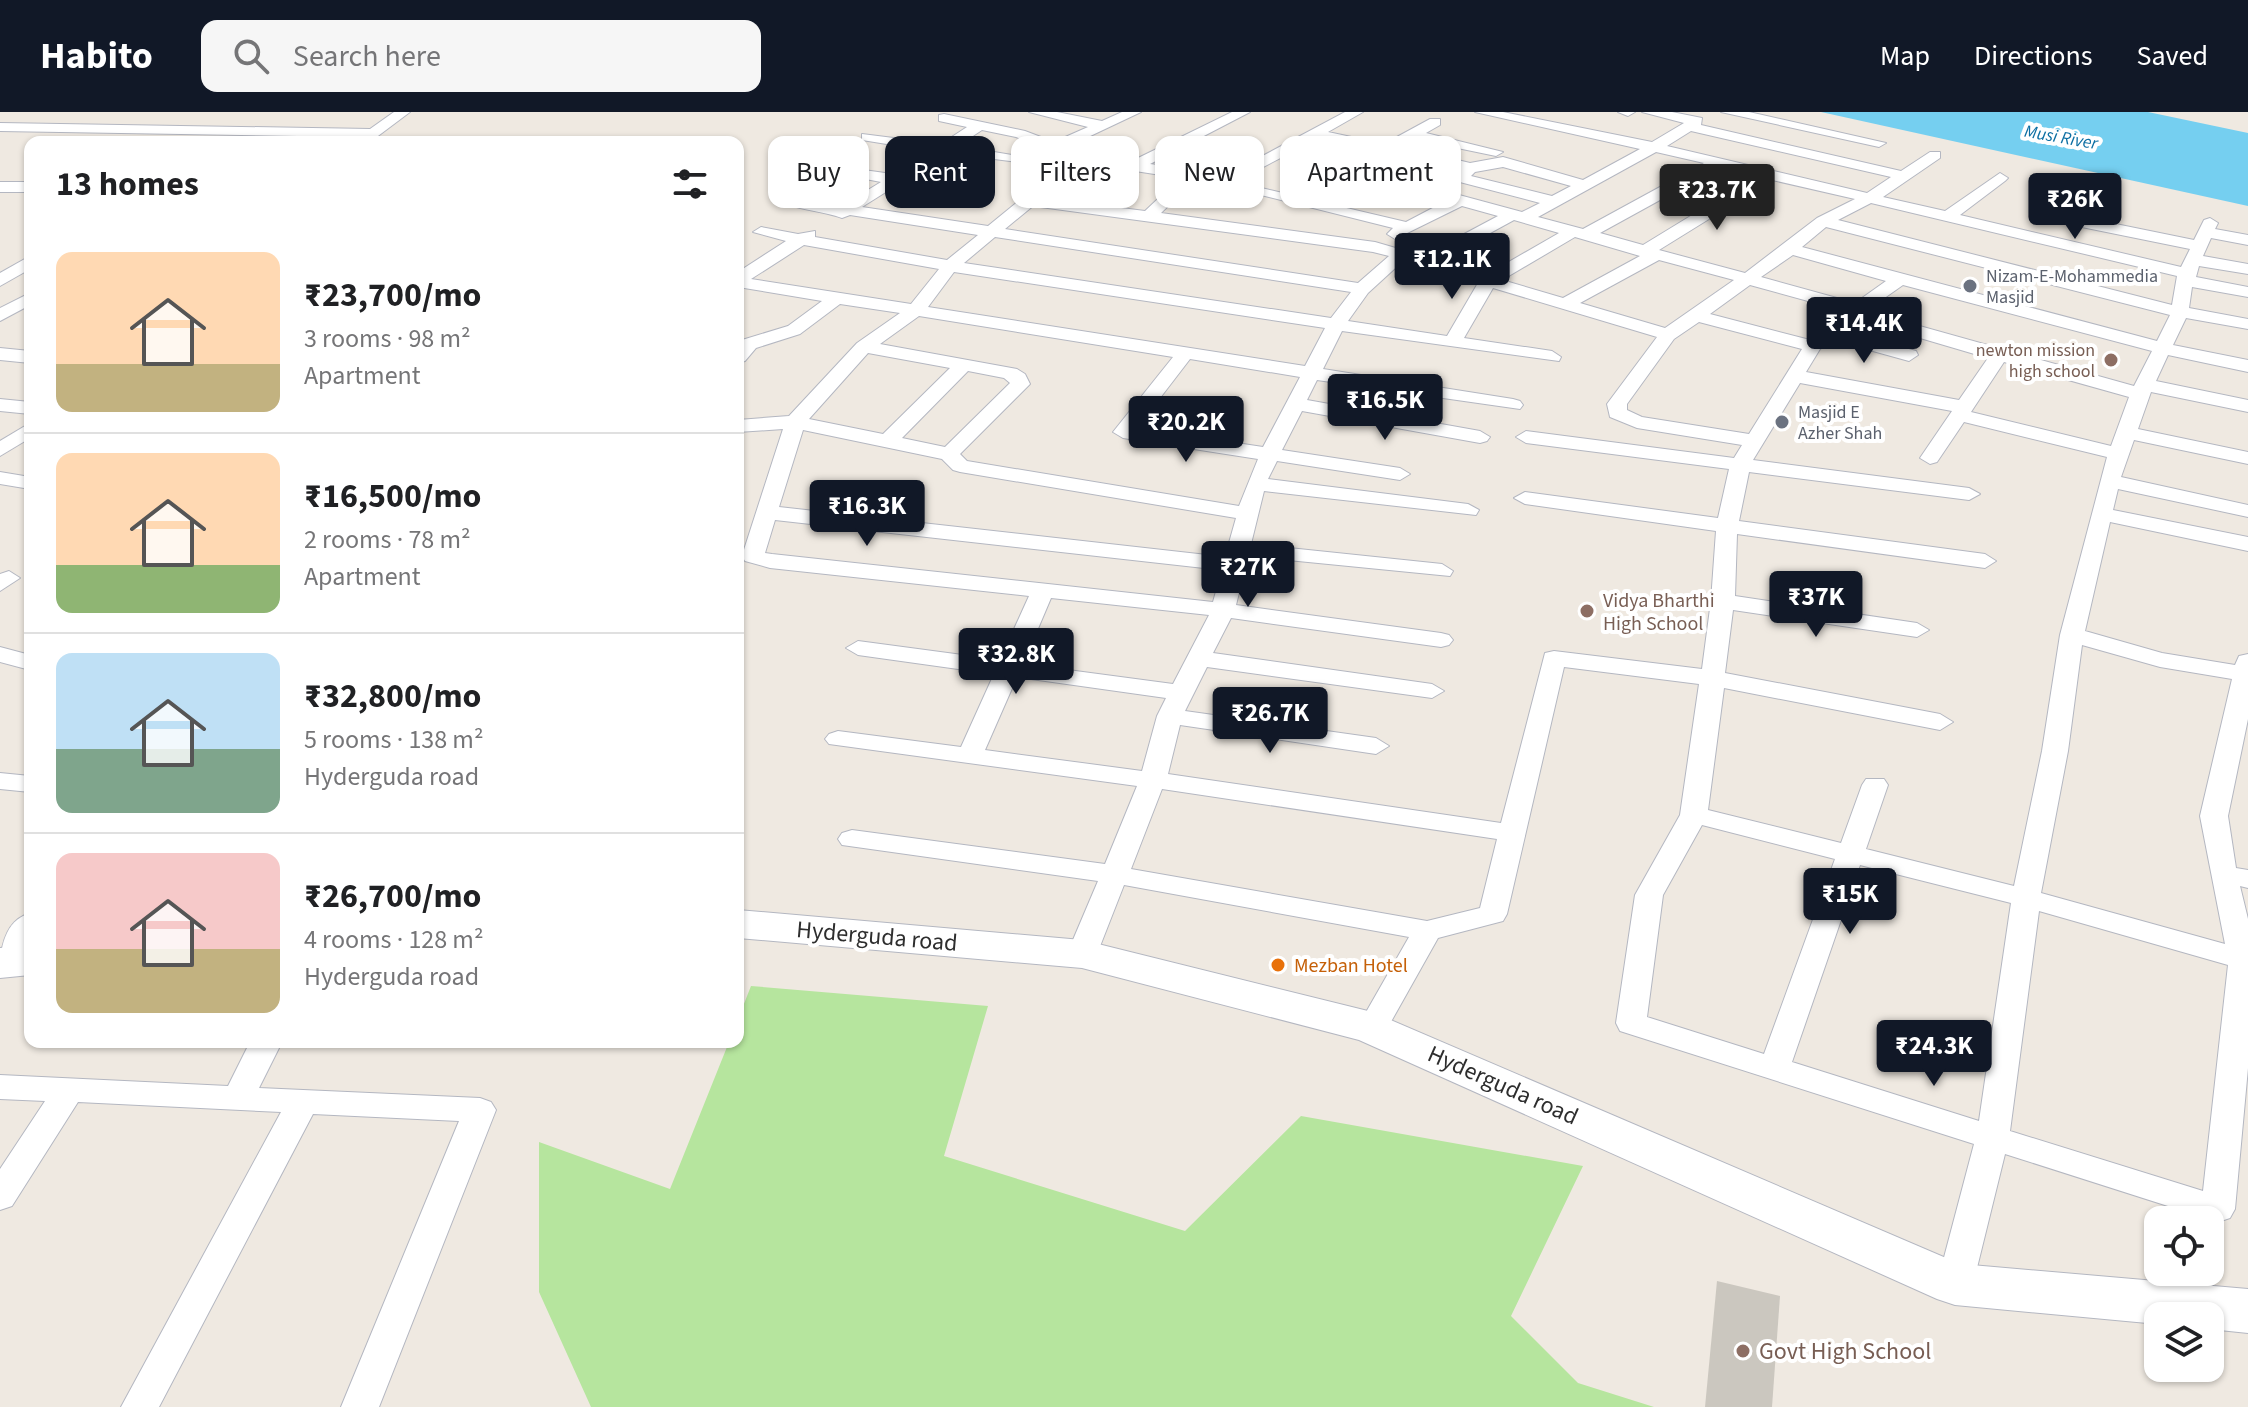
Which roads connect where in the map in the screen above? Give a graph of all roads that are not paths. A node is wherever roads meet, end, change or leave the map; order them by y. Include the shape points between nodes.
1 (79, 112) edge
2 (203, 112) edge
3 (329, 112) edge
4 (403, 112) edge
5 (1036, 112) edge
6 (1134, 112) edge
7 (1243, 112) edge
8 (1356, 112) edge
9 (1482, 112) edge
10 (1649, 112) edge
11 (1713, 112) edge
12 (1728, 112) edge
13 (1522, 116) edge
14 (944, 118) dead end
15 (1435, 122) dead end
16 (1693, 124) junction
17 (981, 125) junction
18 (1595, 125) dead end
19 (1105, 126) junction
20 (0, 127) edge
21 (55, 128) junction
22 (179, 130) junction
23 (274, 131) junction
24 (308, 132) junction
25 (374, 133) junction
26 (1315, 134) junction
27 (1411, 134) junction
28 (268, 136) edge
29 (369, 136) edge
30 (964, 136) edge
31 (1021, 136) edge
32 (1081, 136) edge
33 (1325, 136) edge
34 (1407, 136) edge
35 (1660, 143) junction
36 (1879, 143) dead end
37 (1496, 152) dead end
38 (1935, 155) dead end
39 (1264, 161) edge
40 (1718, 162) junction
41 (1139, 164) edge
42 (1461, 166) edge
43 (1470, 168) junction
44 (1767, 176) junction
45 (1904, 176) junction
46 (2000, 178) dead end
47 (1585, 185) junction
48 (885, 186) edge
49 (0, 187) edge
50 (24, 187) edge
51 (1264, 193) edge
52 (1870, 198) junction
53 (1461, 202) edge
54 (1555, 202) junction
55 (2079, 202) dead end
56 (835, 208) edge
57 (1023, 208) edge
58 (1083, 208) edge
59 (1157, 208) edge
60 (1445, 208) edge
61 (847, 210) junction
62 (2118, 211) dead end
63 (1148, 217) junction
64 (1517, 217) junction
65 (1946, 218) junction
66 (1823, 221) junction
67 (1408, 227) junction
68 (2101, 227) junction
69 (761, 232) dead end
70 (1577, 234) junction
71 (989, 235) junction
72 (801, 239) junction
73 (2248, 240) edge
74 (1375, 247) junction
75 (1790, 249) junction
76 (2197, 252) junction
77 (1650, 253) junction
78 (1400, 255) junction
79 (1423, 263) junction
80 (24, 265) edge
81 (950, 266) junction
82 (2248, 269) edge
83 (744, 277) edge
84 (1746, 279) junction
85 (1900, 279) junction
86 (0, 281) edge
87 (1488, 281) junction
88 (744, 282) edge
89 (1362, 289) junction
90 (2248, 292) edge
91 (0, 295) edge
92 (24, 297) edge
93 (838, 297) junction
94 (24, 302) edge
95 (1566, 303) junction
96 (916, 310) junction
97 (1857, 312) junction
98 (2180, 312) junction
99 (1694, 315) junction
100 (0, 316) edge
101 (2248, 324) edge
102 (1335, 326) junction
103 (1668, 335) junction
104 (1821, 340) junction
105 (1452, 343) junction
106 (864, 347) junction
107 (2165, 349) junction
108 (744, 350) edge
109 (0, 354) edge
110 (1185, 354) junction
111 (1909, 355) dead end
112 (1999, 355) junction
113 (24, 356) edge
114 (1552, 357) dead end
115 (2248, 366) edge
116 (961, 367) junction
117 (1312, 374) junction
118 (1795, 376) junction
119 (2142, 390) junction
120 (1298, 404) junction
121 (0, 405) edge
122 (1513, 405) dead end
123 (2248, 406) edge
124 (24, 407) edge
125 (1962, 411) junction
126 (795, 422) junction
127 (744, 426) edge
128 (24, 433) edge
129 (1480, 437) dead end
130 (1526, 437) dead end
131 (889, 440) junction
132 (1752, 440) junction
133 (2121, 443) junction
134 (4, 445) edge
135 (949, 454) junction
136 (1268, 456) junction
137 (1930, 458) dead end
138 (2248, 458) edge
139 (1741, 463) junction
140 (1400, 474) dead end
141 (0, 478) edge
142 (2109, 481) junction
143 (24, 482) edge
144 (1255, 484) junction
145 (1969, 494) dead end
146 (1525, 498) dead end
147 (1468, 510) dead end
148 (2248, 511) edge
149 (765, 512) junction
150 (1249, 514) junction
151 (2101, 514) junction
152 (1727, 525) junction
153 (2248, 544) edge
154 (1237, 557) junction
155 (1985, 561) dead end
156 (1442, 571) dead end
157 (1044, 589) junction
158 (1723, 601) junction
159 (1223, 610) junction
160 (1917, 630) dead end
161 (2072, 635) junction
162 (1441, 640) dead end
163 (858, 648) dead end
164 (0, 654) edge
165 (1197, 658) junction
166 (24, 661) edge
167 (2247, 669) edge
168 (1009, 671) junction
169 (1711, 678) junction
170 (1432, 691) dead end
171 (1176, 704) junction
172 (1940, 722) dead end
173 (838, 739) dead end
174 (1376, 746) dead end
175 (969, 757) junction
176 (1153, 780) junction
177 (0, 781) edge
178 (24, 783) edge
179 (1875, 785) dead end
180 (1694, 815) junction
181 (1512, 833) junction
182 (852, 839) dead end
183 (1851, 854) junction
184 (1117, 875) junction
185 (2235, 876) edge
186 (2026, 898) junction
187 (744, 925) edge
188 (1427, 931) junction
189 (24, 935) edge
190 (1082, 954) junction
191 (2246, 960) edge
192 (11, 962) edge
193 (1372, 1028) junction
194 (263, 1048) edge
195 (1774, 1069) junction
196 (0, 1087) edge
197 (69, 1090) junction
198 (238, 1097) junction
199 (303, 1102) junction
200 (1993, 1135) junction
201 (0, 1197) edge
202 (1955, 1284) junction
203 (2248, 1311) edge
204 (140, 1407) edge
205 (360, 1407) edge

1 - 21 street
2 - 22 street
3 - 24 street
4 - 25 street
5 - 19 street
6 - 19 street
7 - 41 street
8 - 26 street
9 - 13 street
10 - 16 street
11 - 16 street
12 - 36 street
13 - 35 street
14 - 17 street
15 - 27 street
16 - 35 street
16 - 45 street
17 - 30 street
17 - 31 street
18 - 35 street
19 - 32 street
20 - 21 street
21 - 22 street
22 - 23 street
23 - 24 street
23 - 28 street
24 - 25 street
25 - 29 street
26 - 33 street
26 - 39 street
27 - 34 street
27 - 37 street
35 - 40 street
35 - 47 street
38 - 45 street
40 - 44 street
40 - 70 street
42 - 43 street
43 - 47 street via 1503,162
43 - 54 street via 1461,178
44 - 52 street
44 - 77 street
45 - 52 street
46 - 65 street
47 - 54 street
48 - 61 street
49 - 50 street
51 - 67 street
52 - 65 street
52 - 66 street
53 - 64 street
54 - 64 street
55 - 68 street via 2057,217
56 - 61 street
57 - 71 street
58 - 63 street
59 - 63 street
60 - 67 street
61 - 71 street
61 - 72 street
62 - 68 street
63 - 74 street
64 - 70 street
64 - 79 street
65 - 76 street
66 - 75 street
66 - 98 street
67 - 74 street
68 - 76 street
69 - 72 street
70 - 77 street
70 - 87 street
71 - 81 street
71 - 89 street
72 - 81 street
72 - 83 street
73 - 76 street
74 - 78 street
75 - 84 street
75 - 85 street
76 - 82 street
76 - 90 street
76 - 98 street
77 - 84 street
77 - 95 street
78 - 79 street
78 - 89 street
79 - 87 street
80 - 86 street
81 - 96 street
81 - 102 street
84 - 97 street
84 - 99 street
85 - 97 street
85 - 107 street
87 - 95 street
87 - 105 street
88 - 93 street
89 - 102 street
91 - 92 street
93 - 96 street
93 - 108 street via 794,330
94 - 100 street
95 - 103 street
96 - 106 street
96 - 110 street
97 - 104 street
97 - 112 street
98 - 101 street
98 - 107 street
99 - 103 street
99 - 104 street
102 - 105 street
102 - 117 street
103 - 132 street via 1617,404 1617,413 1637,422
104 - 111 street
104 - 118 street
105 - 114 street
106 - 116 street
106 - 126 street
107 - 115 street
107 - 119 street
109 - 113 street
110 - 117 street
110 - 136 street via 1123,432
112 - 119 street
112 - 125 street
116 - 131 street
116 - 135 street via 1010,373 1020,384
117 - 120 street
117 - 122 street
118 - 125 street
118 - 132 street
119 - 123 street
119 - 133 street
120 - 129 street
120 - 136 street
121 - 124 street
125 - 133 street
125 - 137 street
126 - 127 street
126 - 131 street
126 - 149 street
128 - 134 street
130 - 139 street
131 - 135 street
132 - 139 street
133 - 138 street
133 - 142 street
135 - 150 street via 960,466
136 - 140 street
136 - 144 street
139 - 145 street
139 - 152 street
141 - 143 street
142 - 148 street
142 - 151 street
144 - 147 street
144 - 150 street
146 - 152 street
149 - 154 street
149 - 157 street via 755,558
150 - 154 street
151 - 153 street
151 - 161 street
152 - 155 street
152 - 158 street
154 - 156 street
154 - 159 street
157 - 159 street
157 - 168 street
158 - 160 street
158 - 169 street
159 - 162 street
159 - 165 street
161 - 167 street via 2160,660
161 - 186 street
163 - 168 street
164 - 166 street
165 - 170 street
165 - 171 street
167 - 185 street via 2214,816
168 - 171 street
168 - 175 street
169 - 172 street
169 - 180 street
169 - 181 street via 1554,658
171 - 174 street
171 - 176 street
173 - 175 street
175 - 176 street
176 - 181 street
176 - 184 street
177 - 178 street
179 - 183 street
180 - 183 street
180 - 195 street via 1649,895 1631,1023
181 - 188 street via 1493,914
182 - 184 street
183 - 186 street
183 - 195 street
184 - 188 street
184 - 190 street
185 - 191 street
186 - 191 street
186 - 200 street
187 - 190 street, Hyderguda road
188 - 193 street
189 - 192 street
190 - 193 street, Hyderguda road
191 - 200 street via 2218,1209
193 - 202 street, Hyderguda road
194 - 198 street
195 - 200 street
196 - 197 street
197 - 198 street
197 - 201 street
198 - 199 street
199 - 204 street
199 - 205 street via 480,1110
200 - 202 street
202 - 203 street, Hyderguda road

